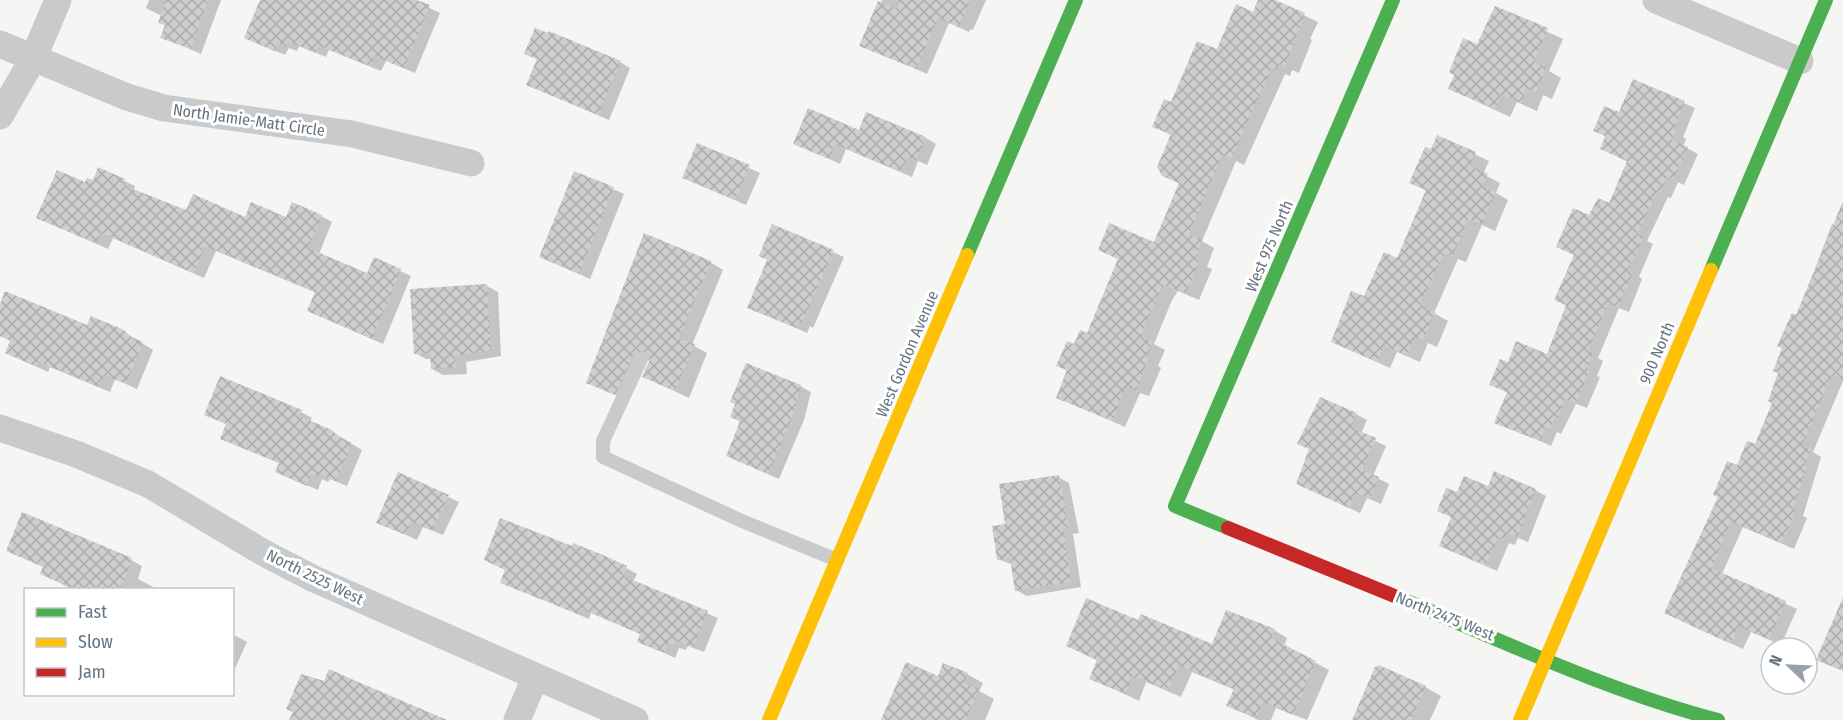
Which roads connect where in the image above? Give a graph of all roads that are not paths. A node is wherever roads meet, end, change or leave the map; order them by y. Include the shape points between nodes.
1 (58, 0) edge
2 (1076, 0) edge
3 (1393, 0) edge
4 (1656, 0) edge
5 (1826, 0) edge
6 (0, 44) edge
7 (33, 59) junction
8 (1800, 61) junction
9 (0, 116) edge
10 (471, 163) dead end
11 (641, 359) dead end
12 (0, 428) edge
13 (1175, 506) joint
14 (837, 560) junction
15 (1545, 658) junction
16 (535, 678) junction
17 (517, 720) edge
18 (635, 720) edge
19 (769, 720) edge
20 (1520, 720) edge
21 (1718, 720) edge

1 - 7 street
2 - 14 street, West Gordon Avenue
3 - 13 street, West 975 North
4 - 8 street
5 - 8 street, 900 North
6 - 7 street
7 - 9 street
7 - 10 street, North Jamie-Matt Circle via 164,108 352,134
8 - 15 street, 900 North
11 - 14 lane via 603,441 603,457
12 - 16 street, North 2525 West via 148,484 264,553
13 - 15 street, North 2475 West
14 - 19 street, West Gordon Avenue
15 - 20 street, 900 North
15 - 21 street, North 2475 West
16 - 17 street
16 - 18 street, North 2525 West

